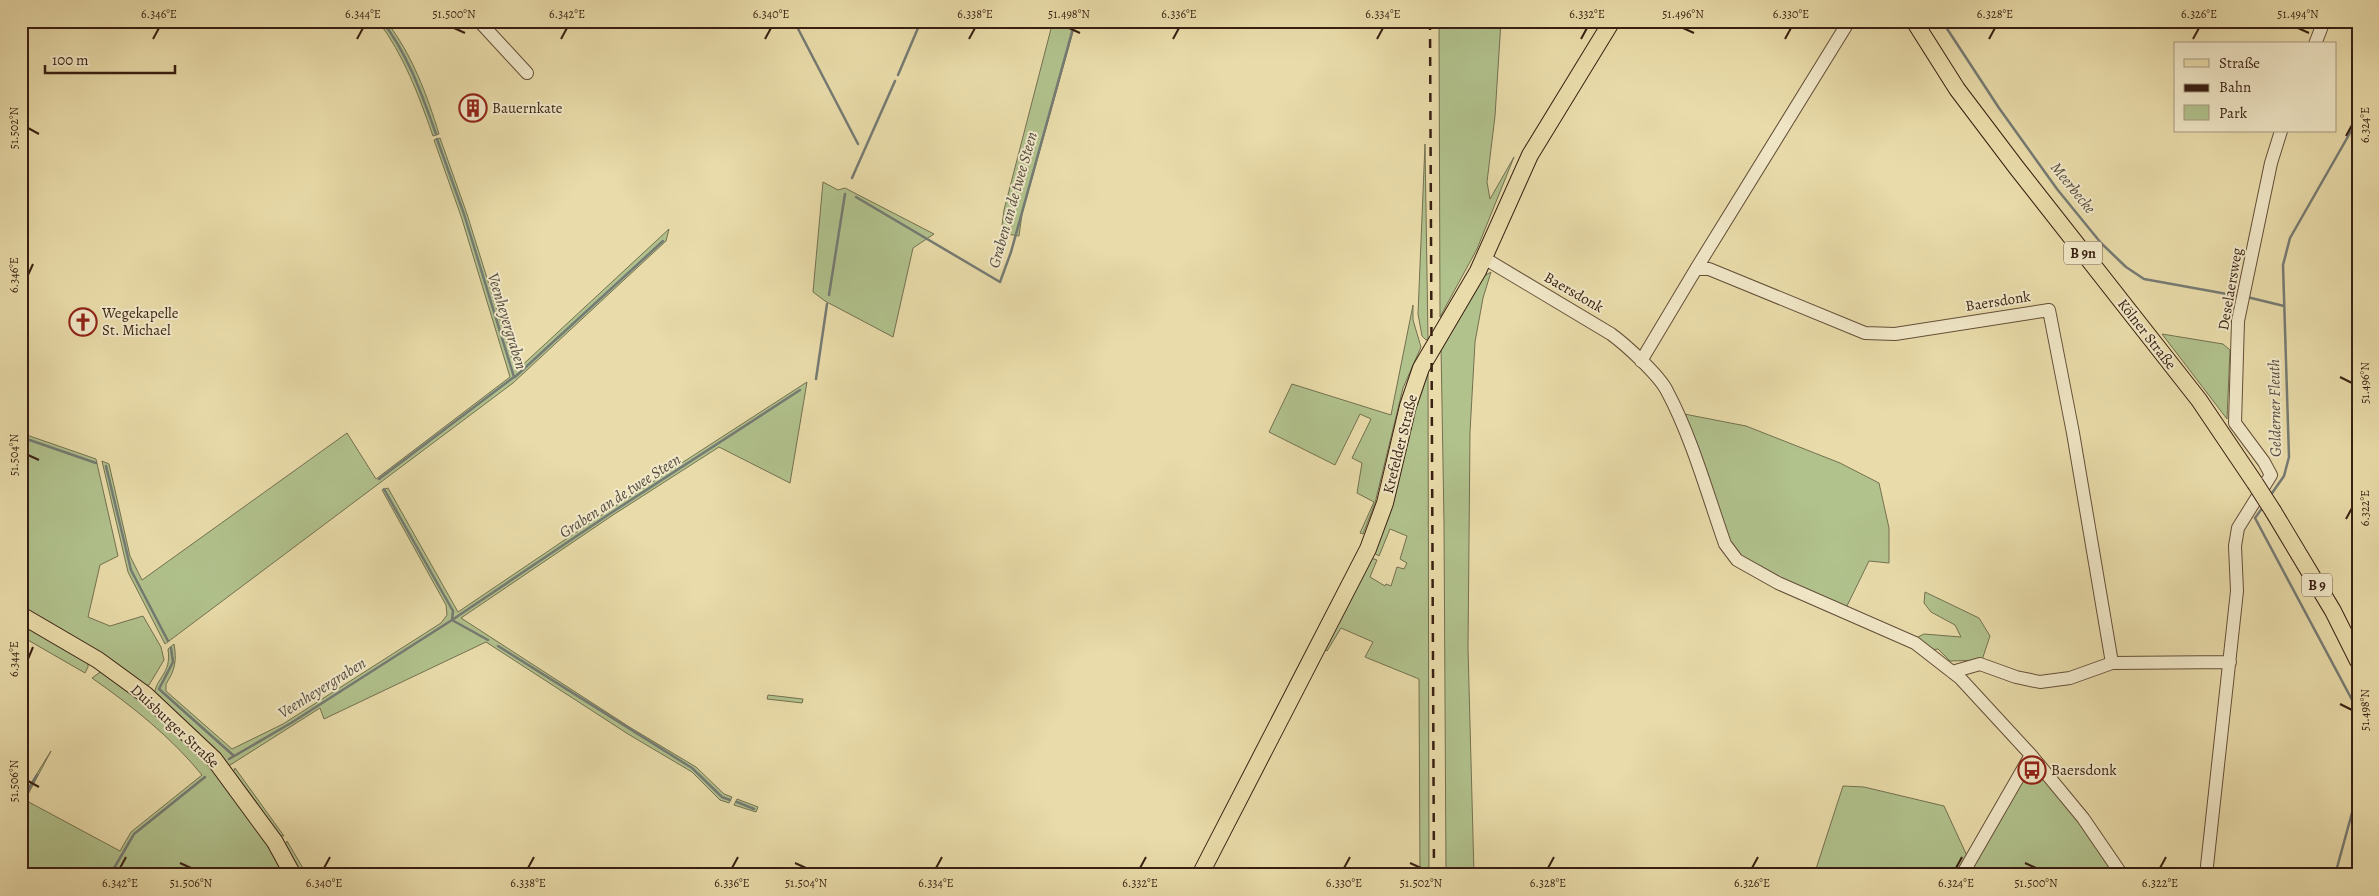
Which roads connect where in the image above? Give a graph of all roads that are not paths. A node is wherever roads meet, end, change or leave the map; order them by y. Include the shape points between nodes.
1 (478, 21) edge
2 (1612, 21) edge
3 (1849, 21) edge
4 (1914, 21) edge
5 (2324, 21) edge
6 (2316, 42) edge
7 (527, 73) dead end
8 (2281, 132) edge
9 (1484, 258) junction
10 (1696, 269) junction
11 (1641, 361) junction
12 (2255, 483) joint
13 (21, 615) edge
14 (2358, 661) edge
15 (2230, 662) junction
16 (2112, 663) junction
17 (1952, 672) junction
18 (2030, 755) junction
19 (293, 875) edge
20 (1200, 875) edge
21 (1962, 875) edge
22 (2122, 875) edge
23 (2206, 875) edge

1 - 7 street
2 - 9 main road, Krefelder Straße via 1530,155
3 - 10 street
4 - 12 main road, Kölner Straße / B 9n via 1957,89 2198,400
5 - 6 street
8 - 15 street, Deselaersweg via 2271,163 2238,321 2235,423 2271,474 2238,528 2235,546 2237,591
9 - 11 street, Baersdonk via 1612,334
9 - 20 main road, Krefelder Straße via 1419,374 1385,503 1368,549
10 - 11 street
10 - 16 street, Baersdonk via 1709,269 1865,333 1895,334 2049,310
11 - 17 street, Baersdonk via 1666,389 1725,544 1737,560 1778,583 1915,643
12 - 14 main road, Kölner Straße / B 9, bridge via 2333,611
13 - 19 main road, Duisburger Straße via 90,655 146,696 214,759 275,842
15 - 16 street
15 - 23 street
16 - 17 street via 2070,678 2040,682 1980,664
17 - 18 street, Baersdonk
18 - 21 street
18 - 22 street, Baersdonk via 2083,818

